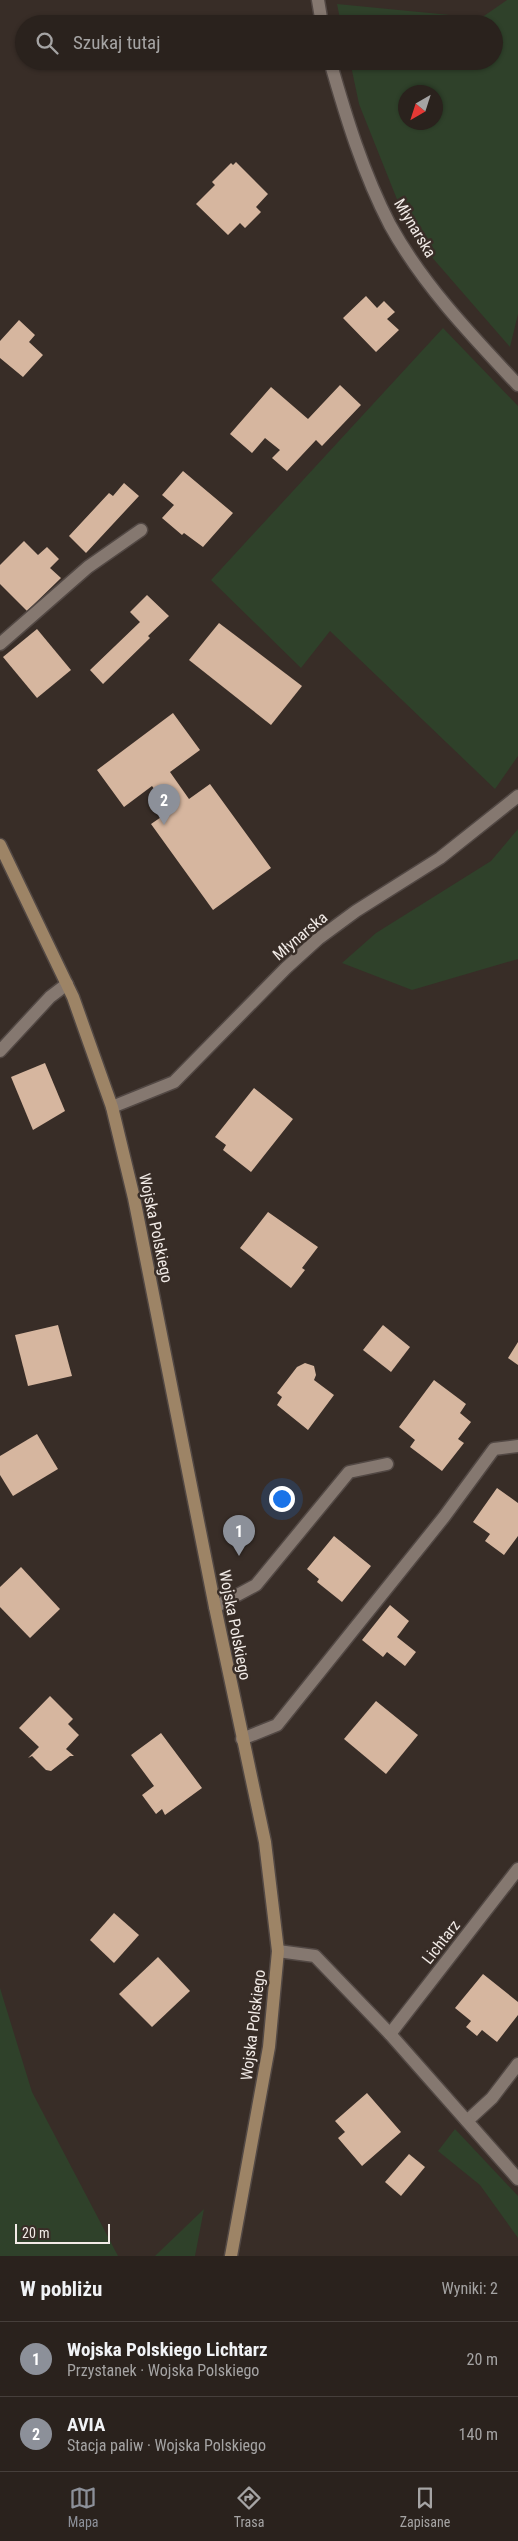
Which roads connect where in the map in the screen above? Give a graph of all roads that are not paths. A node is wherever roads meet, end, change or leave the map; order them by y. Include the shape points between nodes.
1 (318, 0) edge
2 (320, 15) edge
3 (333, 70) edge
4 (518, 385) edge
5 (142, 530) dead end
6 (0, 644) edge
7 (518, 796) edge
8 (0, 845) edge
9 (67, 984) junction
10 (0, 1051) edge
11 (112, 1108) junction
12 (518, 1446) edge
13 (386, 1464) dead end
14 (215, 1607) junction
15 (242, 1739) junction
16 (518, 1869) edge
17 (278, 1951) junction
18 (390, 2034) junction
19 (518, 2064) edge
20 (467, 2122) junction
21 (518, 2179) edge
22 (231, 2256) edge

1 - 2 street
3 - 4 street, Młynarska via 352,140 391,225 440,299
5 - 6 street via 88,567
7 - 11 street, Młynarska via 440,858 318,939 174,1082
8 - 9 street, Wojska Polskiego
9 - 10 street via 50,997
9 - 11 street, Wojska Polskiego
11 - 14 street, Wojska Polskiego via 136,1208
12 - 15 street via 494,1449 444,1517 277,1725
13 - 14 street via 349,1472 256,1585
14 - 15 street, Wojska Polskiego
15 - 17 street, Wojska Polskiego via 265,1842
16 - 18 street, Lichtarz
17 - 18 street via 315,1956
17 - 22 street, Wojska Polskiego via 269,2047
18 - 20 street
19 - 20 street via 492,2098
20 - 21 street

